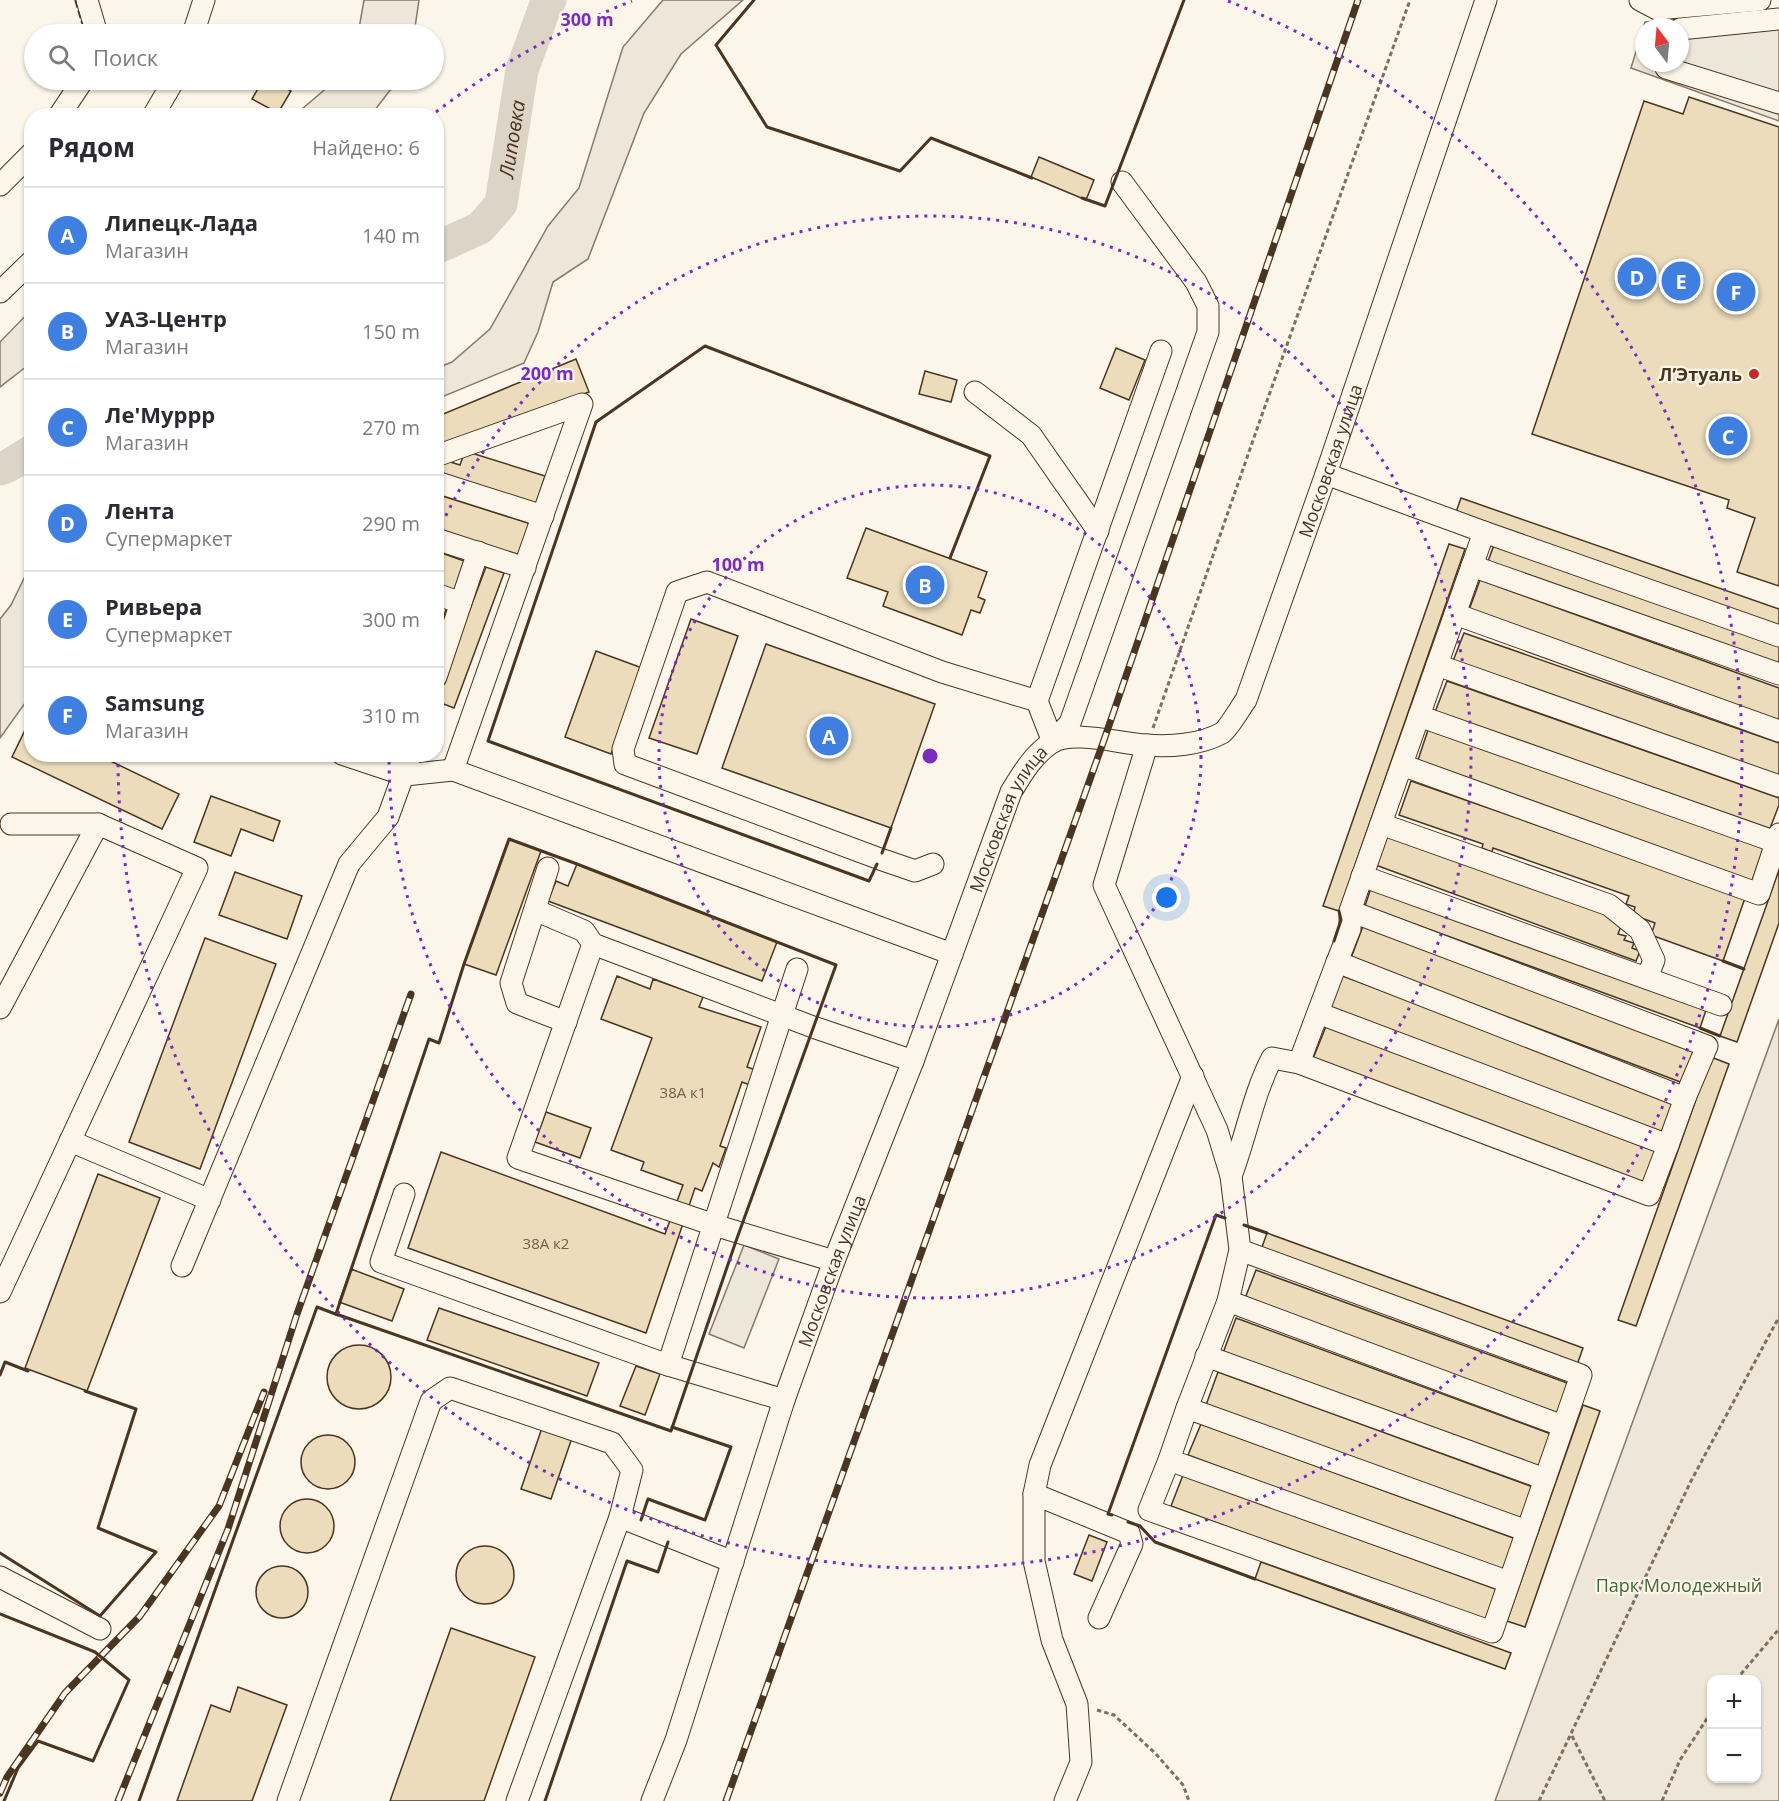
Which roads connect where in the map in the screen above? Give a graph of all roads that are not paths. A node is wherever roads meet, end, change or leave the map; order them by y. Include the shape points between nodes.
1 (87, 0) edge
2 (204, 0) edge
3 (1486, 0) edge
4 (1640, 0) edge
5 (1760, 0) edge
6 (1779, 19) edge
7 (94, 24) edge
8 (196, 24) edge
9 (1689, 28) edge
10 (1679, 72) edge
11 (76, 90) edge
12 (168, 90) edge
13 (1779, 103) edge
14 (64, 108) edge
15 (158, 108) edge
16 (24, 161) edge
17 (1122, 182) dead end
18 (0, 185) edge
19 (24, 269) edge
20 (0, 292) edge
21 (1161, 351) dead end
22 (975, 392) dead end
23 (444, 453) edge
24 (1326, 474) junction
25 (444, 485) edge
26 (543, 516) junction
27 (1098, 531) junction
28 (1484, 532) junction
29 (444, 541) edge
30 (478, 552) junction
31 (1472, 566) junction
32 (525, 567) junction
33 (444, 597) edge
34 (461, 603) junction
35 (1455, 614) junction
36 (1779, 636) edge
37 (444, 643) edge
38 (1437, 665) junction
39 (1779, 674) edge
40 (1037, 701) junction
41 (1419, 716) junction
42 (1779, 731) edge
43 (1053, 742) junction
44 (1147, 746) junction
45 (390, 762) edge
46 (408, 765) edge
47 (1402, 765) junction
48 (453, 770) junction
49 (1779, 786) edge
50 (11, 824) dead end
51 (98, 824) junction
52 (1381, 824) junction
53 (1778, 838) edge
54 (933, 864) dead end
55 (548, 868) dead end
56 (1362, 876) junction
57 (535, 910) junction
58 (1350, 911) junction
59 (593, 944) junction
60 (952, 954) junction
61 (1337, 962) junction
62 (797, 969) dead end
63 (1647, 978) junction
64 (1721, 1005) dead end
65 (0, 1008) edge
66 (1318, 1013) junction
67 (783, 1016) junction
68 (566, 1022) junction
69 (913, 1061) junction
70 (1299, 1063) junction
71 (1193, 1076) junction
72 (1685, 1098) junction
73 (70, 1141) junction
74 (1668, 1145) junction
75 (1231, 1176) junction
76 (404, 1194) dead end
77 (210, 1200) junction
78 (714, 1225) junction
79 (1240, 1250) junction
80 (8, 1256) edge
81 (834, 1262) junction
82 (182, 1266) dead end
83 (0, 1292) edge
84 (1228, 1301) junction
85 (1206, 1356) junction
86 (668, 1365) junction
87 (784, 1400) junction
88 (1187, 1408) junction
89 (1563, 1426) junction
90 (1169, 1460) junction
91 (1545, 1479) junction
92 (1034, 1494) junction
93 (620, 1517) junction
94 (1527, 1531) junction
95 (733, 1562) junction
96 (0, 1577) edge
97 (1509, 1582) junction
98 (1099, 1618) dead end
99 (100, 1629) dead end
100 (288, 1801) edge
101 (517, 1801) edge
102 (652, 1801) edge
103 (1065, 1801) edge

1 - 7 street
2 - 8 street
3 - 24 street, Московская улица
4 - 5 street via 1657,9
6 - 9 street
10 - 13 street
11 - 14 street
12 - 15 street
16 - 18 street
17 - 43 street via 1196,282 1208,306 1208,332 1070,723
19 - 20 street
21 - 27 street
22 - 27 street via 1031,435
23 - 26 street via 582,404
24 - 28 street
24 - 44 street, Московская улица via 1246,700 1223,732 1184,745
25 - 26 street
26 - 32 street
27 - 40 street
28 - 31 street
28 - 36 street
29 - 30 street
30 - 32 street
30 - 34 street
31 - 35 street
31 - 39 street
32 - 48 street
33 - 34 street
34 - 37 street
35 - 38 street
35 - 42 street
38 - 41 street
38 - 49 street
40 - 43 street
40 - 54 street via 942,672 707,582 677,592 623,749 625,764 915,870
41 - 47 street
41 - 53 street
43 - 44 street, Московская улица via 1090,737
43 - 60 street, Московская улица via 1031,760 1011,792
44 - 71 street via 1104,885
45 - 46 street
46 - 48 street
46 - 77 street via 388,817 349,864
47 - 52 street
47 - 53 street via 1759,894
48 - 60 street
50 - 51 street
51 - 65 street
51 - 73 street via 197,868
52 - 56 street
52 - 63 street via 1609,905 1640,930 1654,960
55 - 57 street
56 - 58 street
56 - 63 street
57 - 59 street via 584,931
57 - 68 street via 511,982 517,1003
58 - 61 street via 1350,929
58 - 72 street via 1707,1046
59 - 67 street
59 - 68 street
60 - 69 street, Московская улица
61 - 66 street
61 - 72 street
62 - 67 street
63 - 64 street
66 - 70 street
66 - 74 street
67 - 69 street
67 - 78 street
68 - 78 street via 518,1158
69 - 81 street, Московская улица
70 - 74 street via 1649,1195
70 - 75 street via 1272,1058 1261,1079
71 - 75 street via 1217,1130
71 - 92 street via 1040,1465
72 - 74 street
73 - 77 street
73 - 80 street
75 - 79 street
76 - 86 street via 381,1262
77 - 82 street
78 - 81 street
78 - 86 street
79 - 84 street
79 - 89 street via 1581,1374
80 - 83 street
81 - 87 street, Московская улица
84 - 85 street
84 - 89 street
85 - 88 street
85 - 91 street
86 - 87 street
87 - 95 street, Московская улица
88 - 90 street
88 - 94 street
89 - 91 street
90 - 97 street
90 - 97 street via 1149,1510 1492,1632
91 - 94 street
92 - 98 street via 1129,1533 1132,1544
92 - 103 street via 1034,1561 1052,1640 1077,1704 1081,1762
93 - 95 street
93 - 100 street via 632,1470 612,1443 450,1388 431,1401
93 - 101 street
94 - 97 street
95 - 102 street, Московская улица via 676,1740
96 - 99 street

